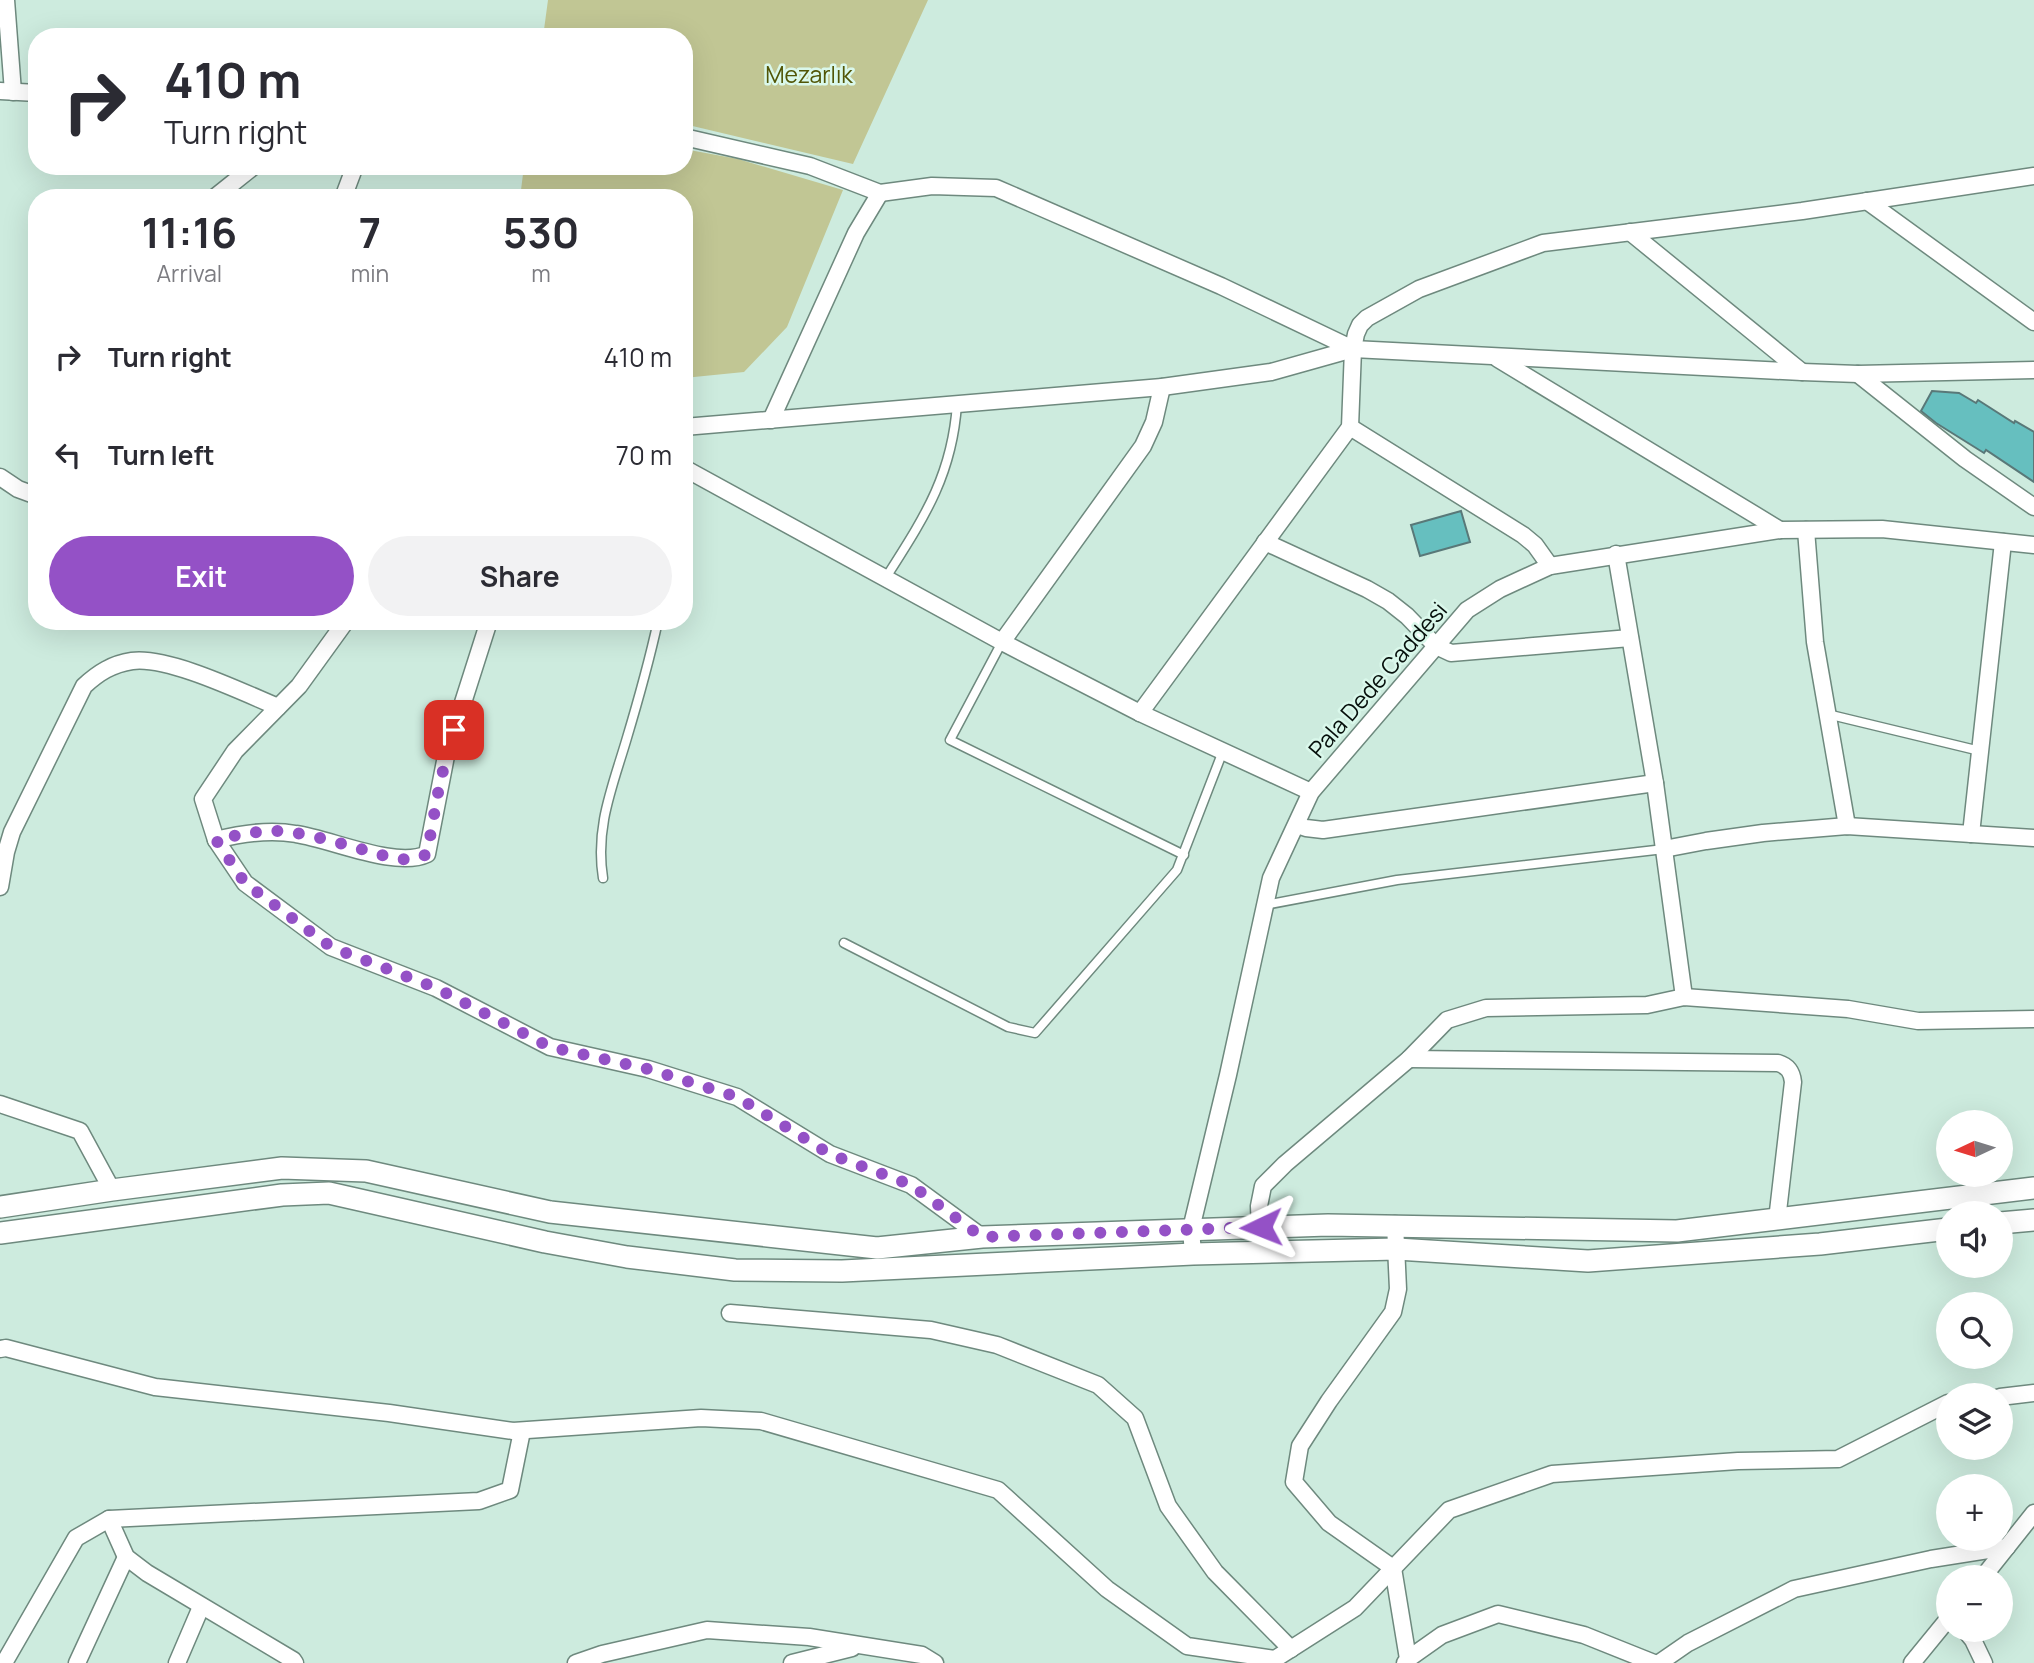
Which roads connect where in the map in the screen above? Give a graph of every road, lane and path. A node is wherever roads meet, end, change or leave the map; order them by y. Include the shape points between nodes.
1 (6, 0) edge
2 (6, 92) edge
3 (28, 93) edge
4 (693, 139) edge
5 (243, 175) edge
6 (2034, 177) edge
7 (225, 189) edge
8 (880, 193) junction
9 (1867, 201) junction
10 (1630, 232) junction
11 (2034, 322) edge
12 (1353, 349) junction
13 (1495, 358) junction
14 (2034, 370) edge
15 (1802, 372) junction
16 (1858, 374) junction
17 (1162, 387) junction
18 (957, 404) junction
19 (771, 420) junction
20 (693, 426) edge
21 (1350, 427) junction
22 (693, 472) edge
23 (0, 477) edge
24 (28, 493) edge
25 (2034, 507) edge
26 (1780, 530) junction
27 (1806, 530) junction
28 (1265, 541) junction
29 (2003, 542) junction
30 (2034, 545) edge
31 (1616, 554) junction
32 (1550, 566) junction
33 (886, 579) junction
34 (339, 630) edge
35 (486, 630) edge
36 (656, 630) edge
37 (1630, 638) junction
38 (1002, 642) junction
39 (1436, 646) junction
40 (278, 707) junction
41 (1140, 713) junction
42 (1827, 714) junction
43 (1223, 751) junction
44 (1980, 751) junction
45 (1655, 783) junction
46 (1311, 792) junction
47 (1297, 825) junction
48 (1847, 826) junction
49 (1971, 834) junction
50 (2034, 838) edge
51 (216, 840) junction
52 (1664, 849) junction
53 (1184, 855) junction
54 (603, 878) dead end
55 (0, 887) edge
56 (1265, 905) junction
57 (844, 943) dead end
58 (1684, 997) junction
59 (2034, 1019) edge
60 (1409, 1059) junction
61 (0, 1104) edge
62 (2034, 1188) edge
63 (112, 1189) junction
64 (0, 1208) edge
65 (1777, 1220) junction
66 (2034, 1220) edge
67 (2013, 1222) edge
68 (1395, 1224) junction
69 (1261, 1227) junction
70 (1191, 1229) junction
71 (1936, 1230) edge
72 (0, 1233) edge
73 (982, 1237) junction
74 (1396, 1249) junction
75 (1261, 1252) junction
76 (1192, 1254) junction
77 (730, 1313) dead end
78 (0, 1349) edge
79 (2034, 1393) edge
80 (2013, 1395) edge
81 (1936, 1409) edge
82 (522, 1431) junction
83 (2034, 1513) edge
84 (109, 1519) junction
85 (2013, 1540) edge
86 (1986, 1551) edge
87 (2005, 1551) edge
88 (126, 1557) junction
89 (1993, 1565) edge
90 (1393, 1568) junction
91 (201, 1606) junction
92 (1936, 1634) edge
93 (1974, 1642) edge
94 (862, 1646) junction
95 (1291, 1649) junction
96 (893, 1657) edge
97 (1406, 1661) edge
98 (4, 1663) edge
99 (77, 1663) edge
100 (177, 1663) edge
101 (295, 1663) edge
102 (576, 1663) edge
103 (792, 1663) edge
104 (934, 1663) edge
105 (1654, 1663) edge
106 (1659, 1663) edge
107 (1912, 1663) edge
108 (1984, 1663) edge

1 - 2 street
2 - 3 street
4 - 8 street via 810,166
5 - 7 street
6 - 9 street
8 - 12 street via 932,186 996,188
8 - 19 street via 851,243
9 - 10 street
9 - 11 street
10 - 12 street via 1543,243 1419,289 1367,318
10 - 15 street
12 - 13 street
12 - 17 street via 1272,372
12 - 21 street
13 - 15 street
13 - 26 street
14 - 16 street
15 - 16 street
16 - 25 street
17 - 18 street
17 - 38 street via 1143,446
18 - 19 street
18 - 33 lane via 951,450 935,496
19 - 20 street
21 - 28 street
21 - 32 street via 1523,535
22 - 33 street
23 - 24 street
26 - 27 street, Pala Dede Caddesi
26 - 31 street, Pala Dede Caddesi
27 - 29 street, Pala Dede Caddesi via 1882,529
27 - 42 street
28 - 39 street via 1388,601
28 - 41 street
29 - 30 street, Pala Dede Caddesi
29 - 44 street
31 - 32 street, Pala Dede Caddesi
31 - 37 street
32 - 39 street, Pala Dede Caddesi via 1467,610
33 - 38 street
34 - 40 street
35 - 51 street via 446,756 427,854 397,859 277,831
36 - 54 lane via 602,821
37 - 39 street via 1457,654
37 - 45 street
38 - 41 street
38 - 53 lane via 950,740
39 - 46 street, Pala Dede Caddesi
40 - 51 street via 235,751 203,799
40 - 55 street via 206,677 153,662 133,661 97,675 84,687 21,813 6,852
41 - 43 street
42 - 44 lane
42 - 48 street
43 - 46 street
43 - 53 lane
44 - 49 street
45 - 47 street via 1323,830
45 - 52 street
46 - 47 street, Pala Dede Caddesi
47 - 56 street, Pala Dede Caddesi via 1271,878
48 - 49 street
48 - 52 street via 1763,833
49 - 50 street
51 - 73 street via 245,883 331,947 436,988 550,1047 648,1069 737,1097 830,1154 911,1185
52 - 56 lane via 1397,880
52 - 58 street
53 - 57 lane via 1177,870 1035,1033 1008,1027
56 - 70 street, Pala Dede Caddesi
58 - 59 street via 1848,1009 1918,1021
58 - 60 street via 1647,1005 1486,1008 1447,1020
60 - 65 street via 1783,1065 1791,1072 1793,1083
60 - 69 street via 1264,1186 1259,1206
61 - 63 street via 80,1131
62 - 65 street
63 - 64 street
63 - 73 street via 282,1168 366,1171 550,1212 877,1248
65 - 68 street via 1677,1231
66 - 67 street
68 - 69 street
68 - 74 street
69 - 70 street
69 - 75 street
70 - 73 street
70 - 76 street, Pala Dede Caddesi
71 - 74 street via 1588,1261
72 - 76 street via 282,1195 329,1193 545,1242 735,1270 842,1271
74 - 75 street
74 - 90 street via 1398,1289 1393,1312 1300,1446 1294,1482 1329,1523
75 - 76 street
77 - 95 street via 931,1330 997,1345 1098,1385 1135,1418 1168,1506 1215,1572
78 - 82 street via 155,1387
79 - 80 street
81 - 90 street via 1838,1459 1552,1474 1449,1510
82 - 84 street via 510,1490 479,1501
82 - 95 street via 701,1418 761,1421 998,1490 1107,1589 1187,1646 1275,1659
83 - 85 street
84 - 88 street
84 - 98 street via 76,1538
86 - 106 street via 1794,1589 1688,1643
87 - 89 street
88 - 91 street
88 - 99 street
90 - 95 street via 1355,1608
90 - 97 street
91 - 100 street
91 - 101 street
92 - 107 street
93 - 108 street
94 - 96 street
94 - 102 street via 809,1637 707,1630
94 - 103 street
96 - 104 street via 922,1655
97 - 105 street via 1442,1635 1498,1614 1584,1635

